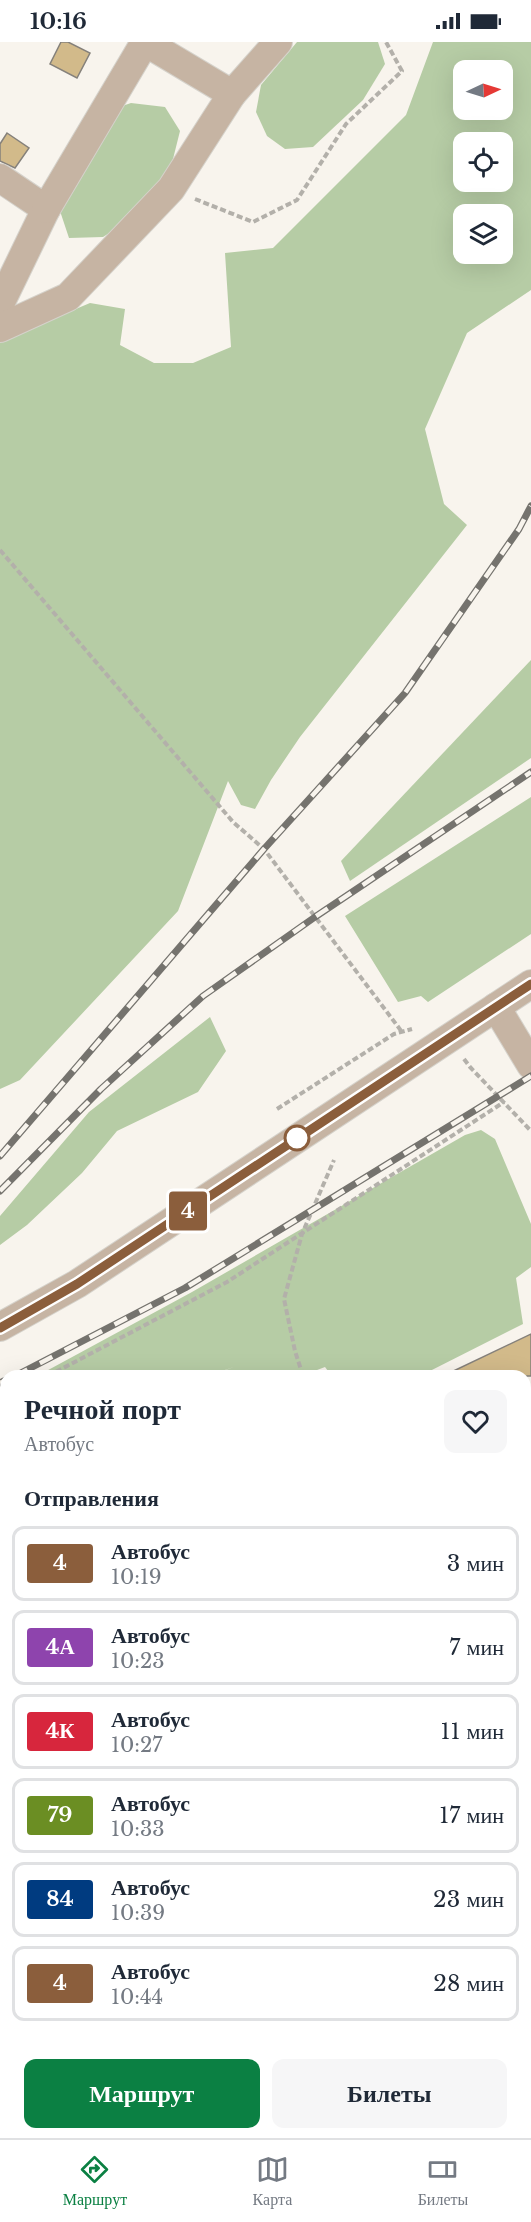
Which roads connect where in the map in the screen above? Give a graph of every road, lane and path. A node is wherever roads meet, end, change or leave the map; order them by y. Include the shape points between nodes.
1 (145, 42) edge
2 (278, 42) edge
3 (386, 42) edge
4 (232, 94) junction
5 (0, 178) edge
6 (171, 189) junction
7 (46, 209) junction
8 (0, 304) edge
9 (0, 328) edge
10 (0, 550) edge
11 (531, 984) edge
12 (496, 1007) junction
13 (402, 1032) dead end
14 (531, 1065) edge
15 (504, 1102) dead end
16 (334, 1160) dead end
17 (302, 1234) junction
18 (0, 1328) edge
19 (59, 1370) edge
20 (301, 1370) edge

1 - 4 street
1 - 7 street
2 - 4 street
3 - 6 path via 402,71 346,124 297,200 253,222
4 - 6 street
5 - 7 street
6 - 9 street via 68,297
7 - 8 street
10 - 13 path via 233,822 264,849
11 - 12 street
12 - 14 street
12 - 18 street via 77,1284
15 - 17 path
16 - 17 path
17 - 19 path via 226,1282
17 - 20 path via 284,1299

